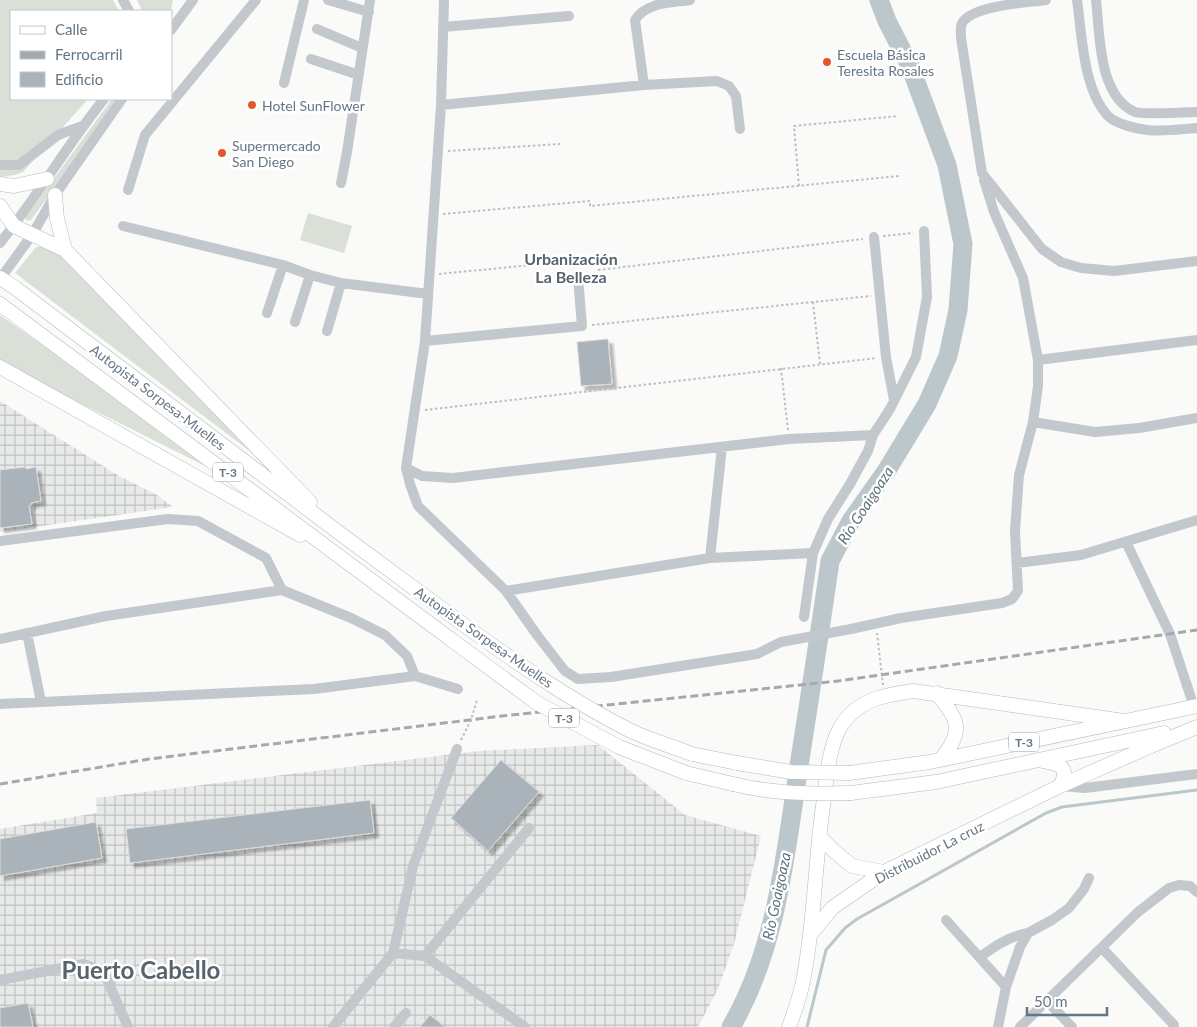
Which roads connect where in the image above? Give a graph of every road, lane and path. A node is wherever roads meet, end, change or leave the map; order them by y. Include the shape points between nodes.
1 (193, 0) edge
2 (256, 0) edge
3 (304, 0) edge
4 (328, 0) edge
5 (370, 0) edge
6 (444, 0) edge
7 (690, 0) edge
8 (1046, 0) edge
9 (1078, 0) edge
10 (1096, 0) edge
11 (369, 12) junction
12 (569, 16) dead end
13 (443, 26) junction
14 (172, 29) edge
15 (317, 29) dead end
16 (362, 48) junction
17 (311, 59) dead end
18 (359, 75) junction
19 (284, 83) dead end
20 (644, 85) junction
21 (103, 100) edge
22 (121, 100) edge
23 (441, 105) junction
24 (1197, 112) edge
25 (898, 116) dead end
26 (82, 126) junction
27 (1197, 128) edge
28 (740, 129) dead end
29 (560, 144) dead end
30 (438, 152) junction
31 (0, 165) edge
32 (982, 173) junction
33 (899, 176) dead end
34 (47, 179) junction
35 (341, 182) dead end
36 (0, 184) edge
37 (799, 186) junction
38 (128, 190) dead end
39 (55, 195) junction
40 (0, 206) edge
41 (433, 215) junction
42 (14, 226) junction
43 (122, 226) dead end
44 (924, 231) joint
45 (32, 235) junction
46 (874, 238) junction
47 (0, 243) edge
48 (65, 250) junction
49 (573, 261) dead end
50 (1197, 261) edge
51 (283, 265) junction
52 (598, 270) dead end
53 (310, 274) junction
54 (429, 274) junction
55 (578, 277) dead end
56 (0, 279) edge
57 (341, 283) junction
58 (428, 294) junction
59 (879, 295) junction
60 (813, 302) junction
61 (1, 305) edge
62 (267, 313) dead end
63 (295, 322) dead end
64 (582, 326) junction
65 (328, 331) dead end
66 (1197, 340) edge
67 (425, 341) junction
68 (886, 356) junction
69 (1038, 360) junction
70 (820, 364) junction
71 (781, 368) junction
72 (0, 369) edge
73 (894, 400) junction
74 (415, 411) junction
75 (1197, 418) edge
76 (1033, 422) junction
77 (873, 435) junction
78 (789, 439) junction
79 (722, 447) junction
80 (406, 468) junction
81 (1197, 520) edge
82 (342, 534) junction
83 (0, 541) edge
84 (1126, 542) junction
85 (814, 553) junction
86 (710, 558) junction
87 (1017, 563) junction
88 (358, 569) junction
89 (282, 590) junction
90 (506, 591) junction
91 (804, 617) dead end
92 (876, 624) junction
93 (27, 633) junction
94 (0, 639) edge
95 (415, 676) junction
96 (458, 689) dead end
97 (937, 693) junction
98 (884, 695) junction
99 (477, 700) dead end
100 (41, 702) junction
101 (0, 704) edge
102 (1195, 707) edge
103 (1124, 721) junction
104 (1197, 727) edge
105 (457, 749) joint
106 (941, 760) junction
107 (1038, 760) junction
108 (1197, 774) edge
109 (1060, 786) junction
110 (529, 828) dead end
111 (818, 836) junction
112 (884, 872) junction
113 (1089, 878) dead end
114 (1197, 892) edge
115 (946, 920) dead end
116 (1028, 933) junction
117 (810, 935) junction
118 (1102, 948) junction
119 (393, 953) junction
120 (425, 956) junction
121 (980, 958) junction
122 (0, 980) edge
123 (1006, 986) junction
124 (1047, 1001) junction
125 (406, 1013) dead end
126 (1174, 1025) dead end
127 (128, 1027) edge
128 (333, 1027) edge
129 (394, 1027) edge
130 (525, 1027) edge
131 (789, 1027) edge
132 (998, 1027) edge
133 (1020, 1027) edge
134 (1072, 1027) edge

1 - 14 street
2 - 38 street via 146,135
3 - 19 street
4 - 11 street
5 - 11 street
6 - 13 street
7 - 20 street via 650,7 640,12 636,20
8 - 32 street via 985,9 970,15 962,24 961,38
9 - 27 street via 1093,94 1109,117 1130,127 1148,130
10 - 24 street via 1107,79 1118,99 1136,113
11 - 16 street
12 - 13 street
13 - 23 street
15 - 16 street
16 - 18 street
17 - 18 street
18 - 35 street
20 - 23 street
20 - 28 street via 717,81 729,86 736,96
21 - 26 street
22 - 39 street
23 - 30 street
25 - 37 path via 794,126
26 - 31 street via 58,135 19,164
26 - 34 street
29 - 30 path
30 - 41 street
32 - 50 street via 1042,249 1061,262 1081,268 1114,271
32 - 69 street via 994,212 1023,278
33 - 37 path
34 - 36 main road via 14,186
34 - 42 street
37 - 41 path via 590,206 590,201
39 - 45 street
39 - 48 main road
40 - 42 main road
41 - 54 street
42 - 45 main road
42 - 47 street
43 - 51 street
44 - 46 path
44 - 73 street via 927,297 924,314 916,357
45 - 48 main road
45 - 56 street
46 - 52 path
46 - 59 street
48 - 82 main road
49 - 54 path
51 - 53 street
51 - 62 street
53 - 57 street
53 - 63 street
54 - 58 street
55 - 64 street
56 - 82 main road, Autopista Sorpesa-Muelles / T-3, bridge
57 - 58 street
57 - 65 street
58 - 67 street
59 - 60 path
59 - 68 street
60 - 64 path
60 - 70 path
61 - 88 main road, Autopista Sorpesa-Muelles / T-3
64 - 67 street
66 - 69 street
67 - 74 street
68 - 70 path
68 - 73 street
69 - 76 street
70 - 71 path
71 - 74 path
71 - 78 path
72 - 88 main road via 233,496
73 - 77 street
74 - 80 street
75 - 76 street via 1095,432
76 - 87 street via 1019,475 1015,531
77 - 78 street
77 - 85 street via 868,451 828,519
78 - 79 street
79 - 80 street via 453,478 422,476
79 - 86 street
80 - 90 street via 418,506
81 - 84 street
82 - 106 main road, Autopista Sorpesa-Muelles / T-3, bridge via 527,670 632,731 692,754 791,772 849,773
83 - 89 street via 168,518 198,521 266,558
84 - 87 street via 1081,555
84 - 102 street via 1170,634
85 - 86 street
85 - 91 street
86 - 90 street
87 - 92 street via 1018,591 1012,599
88 - 107 main road, Autopista Sorpesa-Muelles / T-3, bridge via 537,703 619,747 686,773 759,791 851,793 936,782
89 - 93 street via 106,616
89 - 95 street via 385,635 407,656
90 - 92 street via 565,671 578,678 611,677 757,654 781,642
92 - 98 path
93 - 94 street
93 - 100 street
95 - 96 street
95 - 100 street via 314,689
97 - 98 main road via 913,691
97 - 103 main road
97 - 106 main road via 957,726 956,737
98 - 111 main road via 858,708 841,726 830,755
99 - 105 path
100 - 101 street
102 - 103 main road, Autopista Sorpesa-Muelles / T-3
103 - 106 main road, Autopista Sorpesa-Muelles / T-3
104 - 107 main road, Autopista Sorpesa-Muelles / T-3
104 - 109 main road, Distribuidor La cruz
105 - 119 street via 413,866
107 - 109 main road via 1064,768
108 - 109 street via 1086,788
109 - 112 main road, Distribuidor La cruz
110 - 120 street
111 - 112 main road via 852,866
111 - 117 main road
112 - 117 main road, Distribuidor La cruz via 832,908
113 - 116 street via 1069,908
114 - 118 street via 1190,886 1169,888 1138,912
115 - 121 street
116 - 121 street via 1000,942
116 - 123 street
117 - 131 main road via 804,978
118 - 124 street
118 - 126 street
119 - 120 street
119 - 128 street
120 - 130 street
121 - 123 street
122 - 127 street via 83,964 95,968 105,975
123 - 132 street
124 - 133 street
124 - 134 street
125 - 129 street

